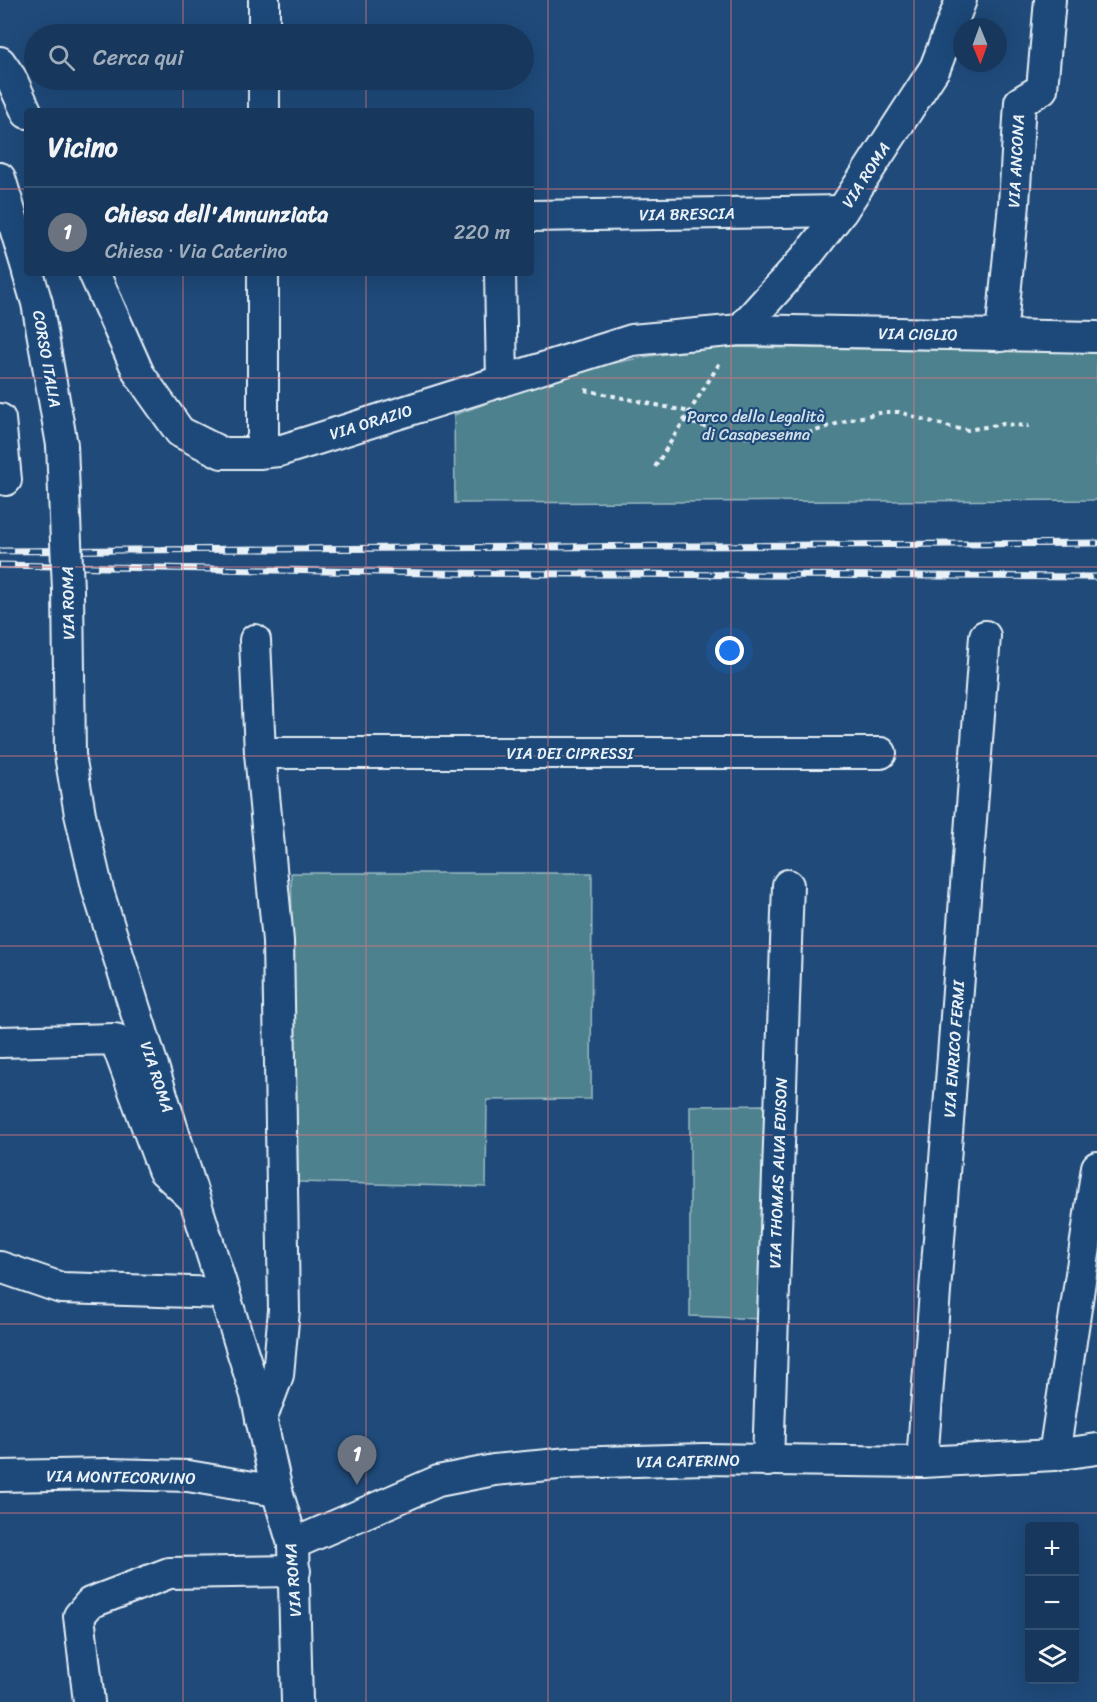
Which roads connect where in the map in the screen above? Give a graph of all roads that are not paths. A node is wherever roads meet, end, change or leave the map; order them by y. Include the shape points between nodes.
1 (264, 0) edge
2 (961, 0) edge
3 (1050, 0) edge
4 (264, 24) edge
5 (0, 62) edge
6 (264, 90) edge
7 (25, 108) edge
8 (264, 108) edge
9 (0, 178) edge
10 (842, 211) junction
11 (534, 216) edge
12 (24, 258) edge
13 (29, 276) edge
14 (95, 276) edge
15 (263, 276) edge
16 (500, 276) edge
17 (740, 330) junction
18 (1001, 336) junction
19 (1097, 337) edge
20 (502, 381) junction
21 (1, 438) edge
22 (62, 445) joint
23 (258, 453) junction
24 (6, 480) dead end
25 (985, 636) dead end
26 (255, 640) dead end
27 (260, 753) junction
28 (881, 753) dead end
29 (788, 885) dead end
30 (0, 1042) edge
31 (1097, 1167) edge
32 (197, 1201) junction
33 (1093, 1226) edge
34 (0, 1266) edge
35 (224, 1293) junction
36 (261, 1420) junction
37 (1097, 1449) edge
38 (1054, 1455) junction
39 (768, 1461) junction
40 (922, 1462) junction
41 (0, 1476) edge
42 (277, 1491) junction
43 (294, 1557) junction
44 (89, 1702) edge
45 (297, 1702) edge

1 - 4 street
2 - 10 street, VIA ROMA via 935,68
3 - 18 street, VIA ANCONA via 1042,89 1020,102
5 - 7 street
6 - 8 street
9 - 12 street
10 - 11 street, VIA BRESCIA
10 - 17 street, VIA ROMA
13 - 22 street, CORSO ITALIA
14 - 23 street, VIA ORAZIO via 140,374 180,432 222,453
15 - 23 street via 263,436
16 - 20 street
17 - 18 street, VIA CIGLIO
17 - 20 street, VIA ORAZIO via 632,340
18 - 19 street, VIA CIGLIO
20 - 23 street, VIA ORAZIO via 279,451
21 - 24 street
22 - 32 street, VIA ROMA, bridge via 70,755 80,814 98,891
25 - 40 street, VIA ENRICO FERMI
26 - 27 street
27 - 28 street, VIA DEI CIPRESSI
27 - 36 street via 278,941 284,1310 278,1375
29 - 39 street, VIA THOMAS ALVA EDISON
30 - 32 street via 115,1039 163,1170
31 - 33 street
32 - 35 street, VIA ROMA
33 - 38 street
34 - 35 street via 61,1288
35 - 36 street, VIA ROMA
36 - 42 street, VIA ROMA
37 - 38 street, VIA CATERINO
38 - 40 street, VIA CATERINO
39 - 40 street, VIA CATERINO
39 - 43 street, VIA CATERINO via 569,1463 494,1470 438,1481
41 - 42 street, VIA MONTECORVINO via 188,1476
42 - 43 street, VIA ROMA
43 - 44 street via 169,1573 90,1603 79,1616
43 - 45 street, VIA ROMA

